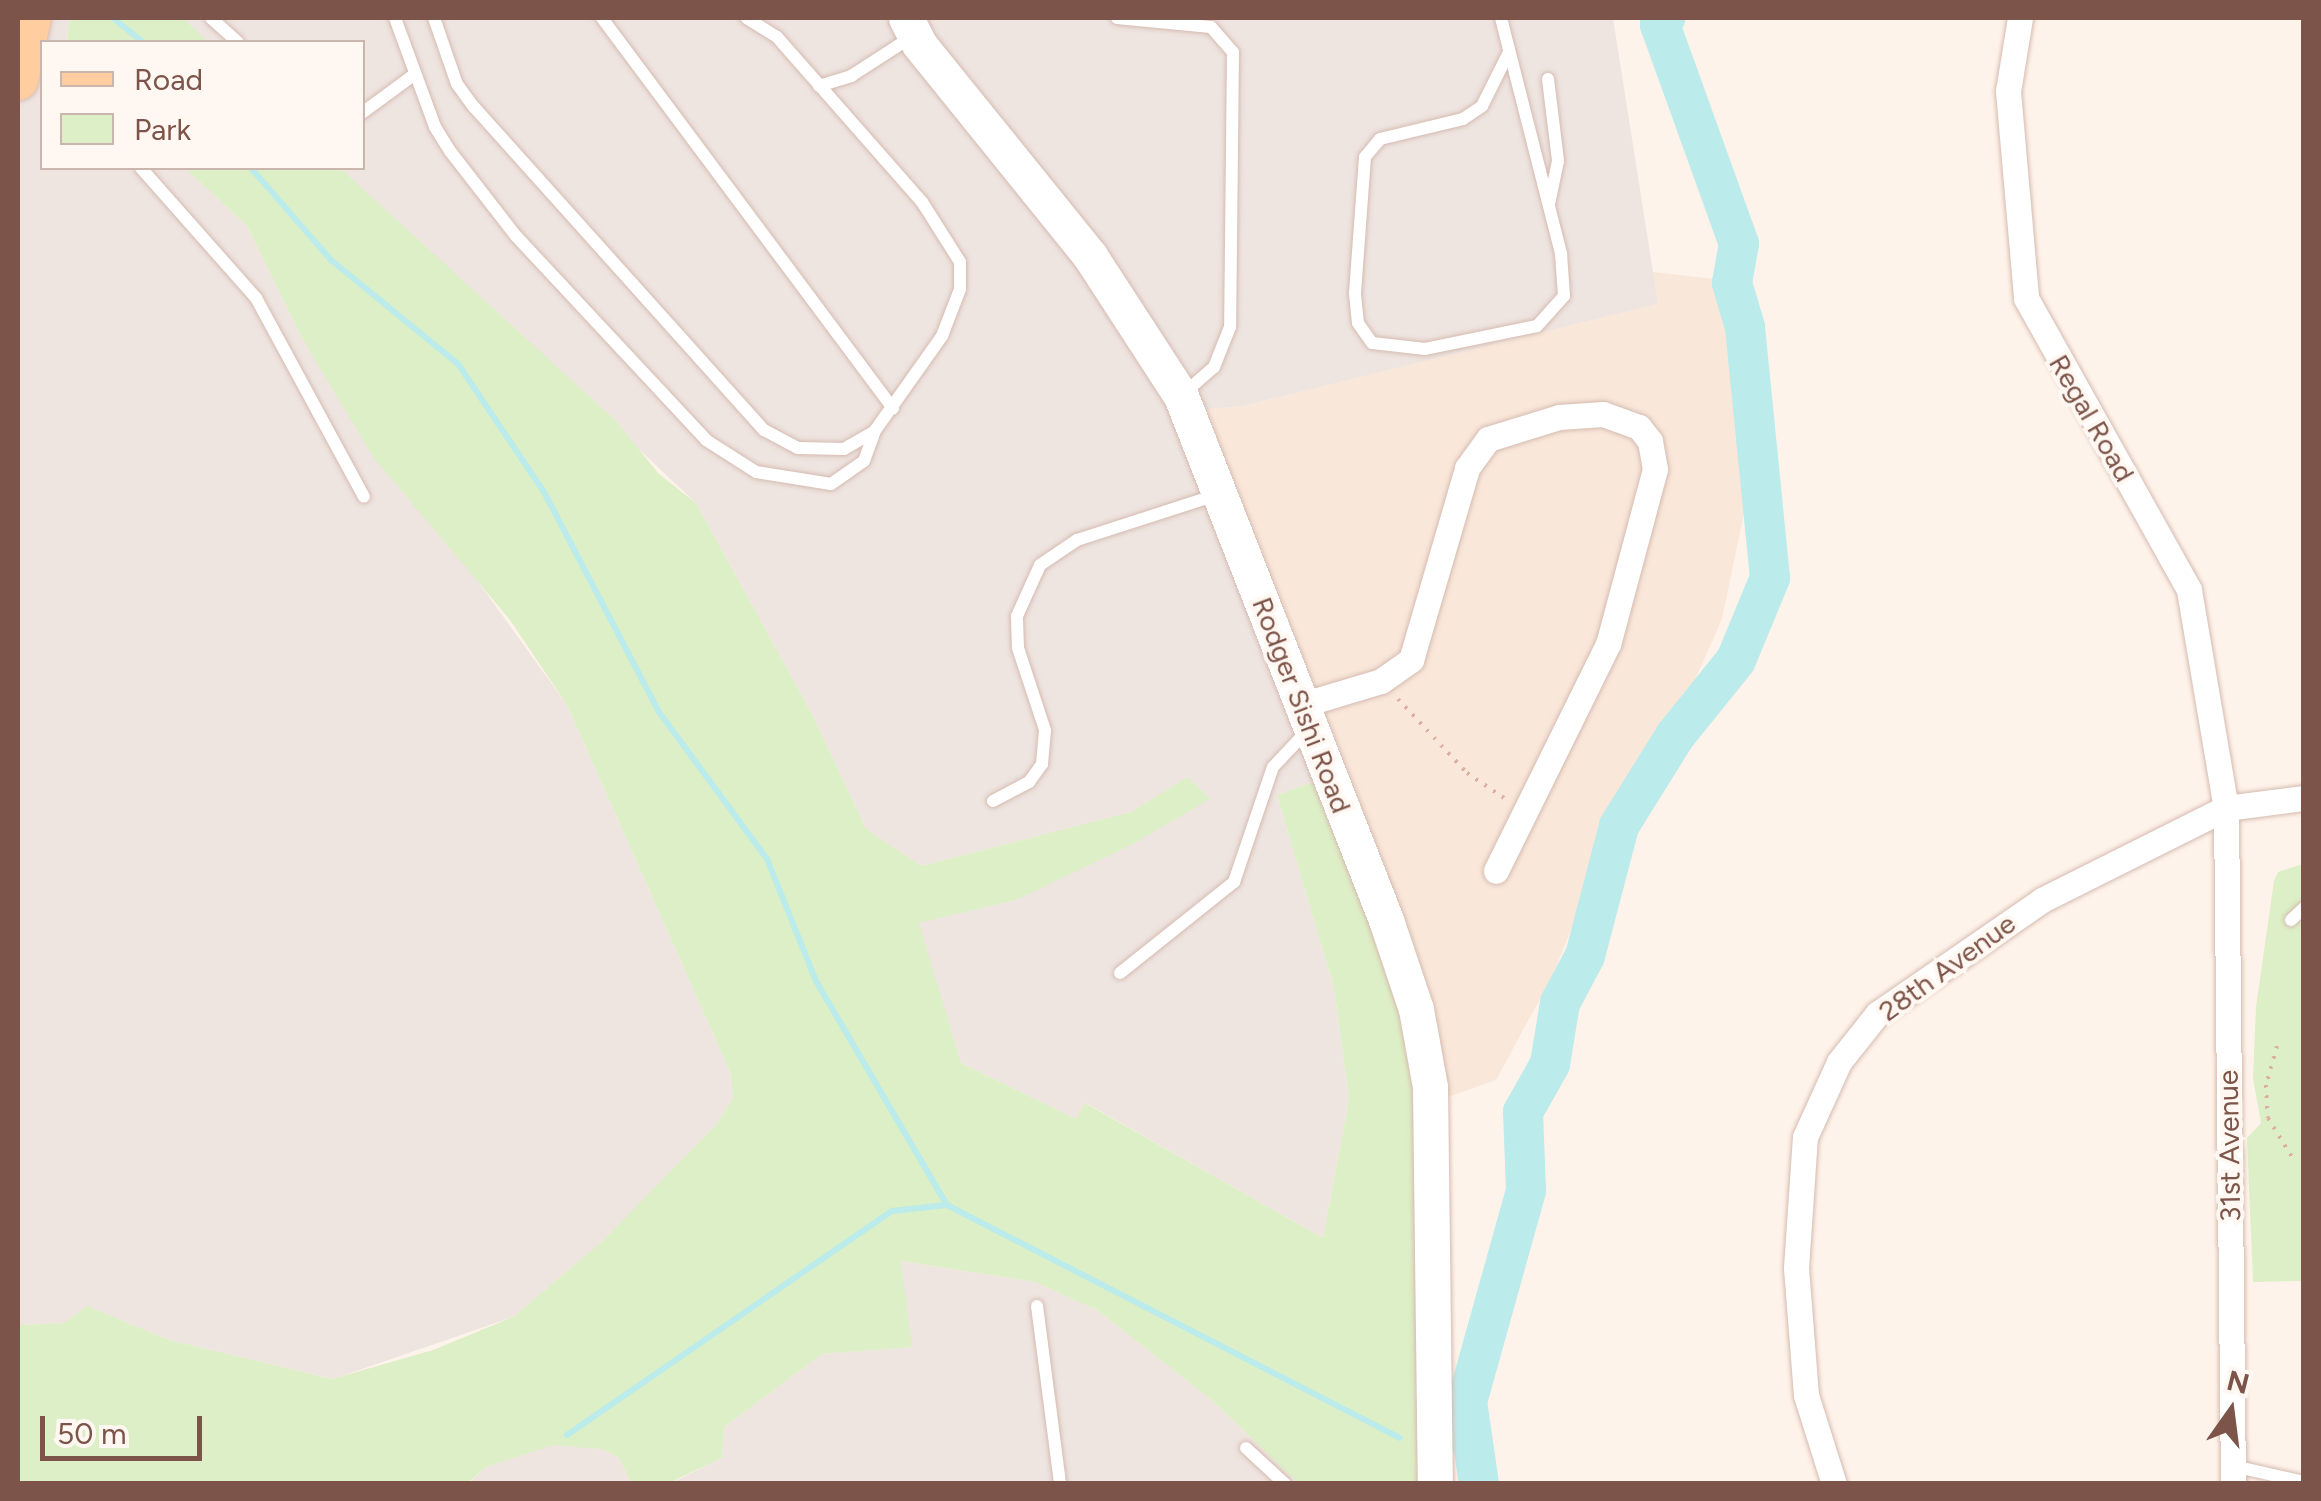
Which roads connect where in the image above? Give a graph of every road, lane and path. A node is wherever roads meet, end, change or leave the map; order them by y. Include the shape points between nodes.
1 (31, 18) edge
2 (210, 18) edge
3 (394, 18) edge
4 (434, 18) edge
5 (602, 18) edge
6 (746, 18) edge
7 (1116, 18) edge
8 (2020, 18) edge
9 (1501, 21) edge
10 (910, 26) edge
11 (236, 40) edge
12 (1509, 52) junction
13 (25, 69) edge
14 (415, 74) junction
15 (1548, 78) dead end
16 (819, 86) junction
17 (365, 111) edge
18 (143, 170) edge
19 (1548, 207) junction
20 (1181, 396) junction
21 (893, 409) junction
22 (874, 432) junction
23 (1223, 493) junction
24 (364, 497) dead end
25 (1382, 681) junction
26 (1305, 716) junction
27 (2304, 798) edge
28 (993, 801) dead end
29 (2226, 808) junction
30 (1527, 813) junction
31 (1496, 872) dead end
32 (2304, 908) edge
33 (2291, 920) dead end
34 (1120, 973) dead end
35 (2278, 1046) dead end
36 (2292, 1157) dead end
37 (1037, 1306) dead end
38 (1246, 1448) dead end
39 (2233, 1475) edge
40 (2304, 1482) edge
41 (1060, 1484) edge
42 (1285, 1484) edge
43 (1435, 1484) edge
44 (1834, 1484) edge

1 - 13 main road
2 - 11 lane
3 - 14 lane
4 - 22 lane via 457,84 474,106 764,430 798,448 820,450 862,443
5 - 21 lane
6 - 16 lane via 778,37
7 - 20 lane via 1211,28 1234,52 1230,327 1214,367
8 - 29 street, Regal Road via 2008,91 2026,298 2189,590
9 - 12 lane
10 - 16 lane via 851,76
10 - 20 street, Rodger Sishi Road via 1090,256
12 - 19 lane
12 - 19 lane via 1482,106 1462,119 1380,139 1365,156 1355,293 1365,336 1396,348 1426,349 1538,326 1564,296
14 - 17 lane
14 - 22 lane via 435,127 516,236 706,440 768,476 830,484 864,461
15 - 19 lane via 1558,162
16 - 21 lane via 922,202 960,262 960,289 942,336
18 - 24 lane via 256,298
20 - 23 street, Rodger Sishi Road
21 - 22 lane
23 - 26 street, Rodger Sishi Road
23 - 28 lane via 1077,540 1040,565 1017,616 1018,648 1045,730 1042,764 1029,782
25 - 26 street
25 - 30 path via 1467,774
25 - 30 street via 1399,672 1417,646 1467,468 1488,439 1559,417 1603,414 1639,427 1654,454 1640,536 1608,644
26 - 34 lane via 1273,767 1234,882
26 - 43 street, Rodger Sishi Road via 1386,920 1423,1040 1434,1134
27 - 29 street, 28th Avenue
29 - 39 street, 31st Avenue
29 - 44 street, 28th Avenue via 2000,924 1877,1014 1816,1100 1800,1166 1800,1354
30 - 31 street
32 - 33 lane
35 - 36 path via 2267,1105
37 - 41 lane
38 - 42 lane
39 - 40 lane

